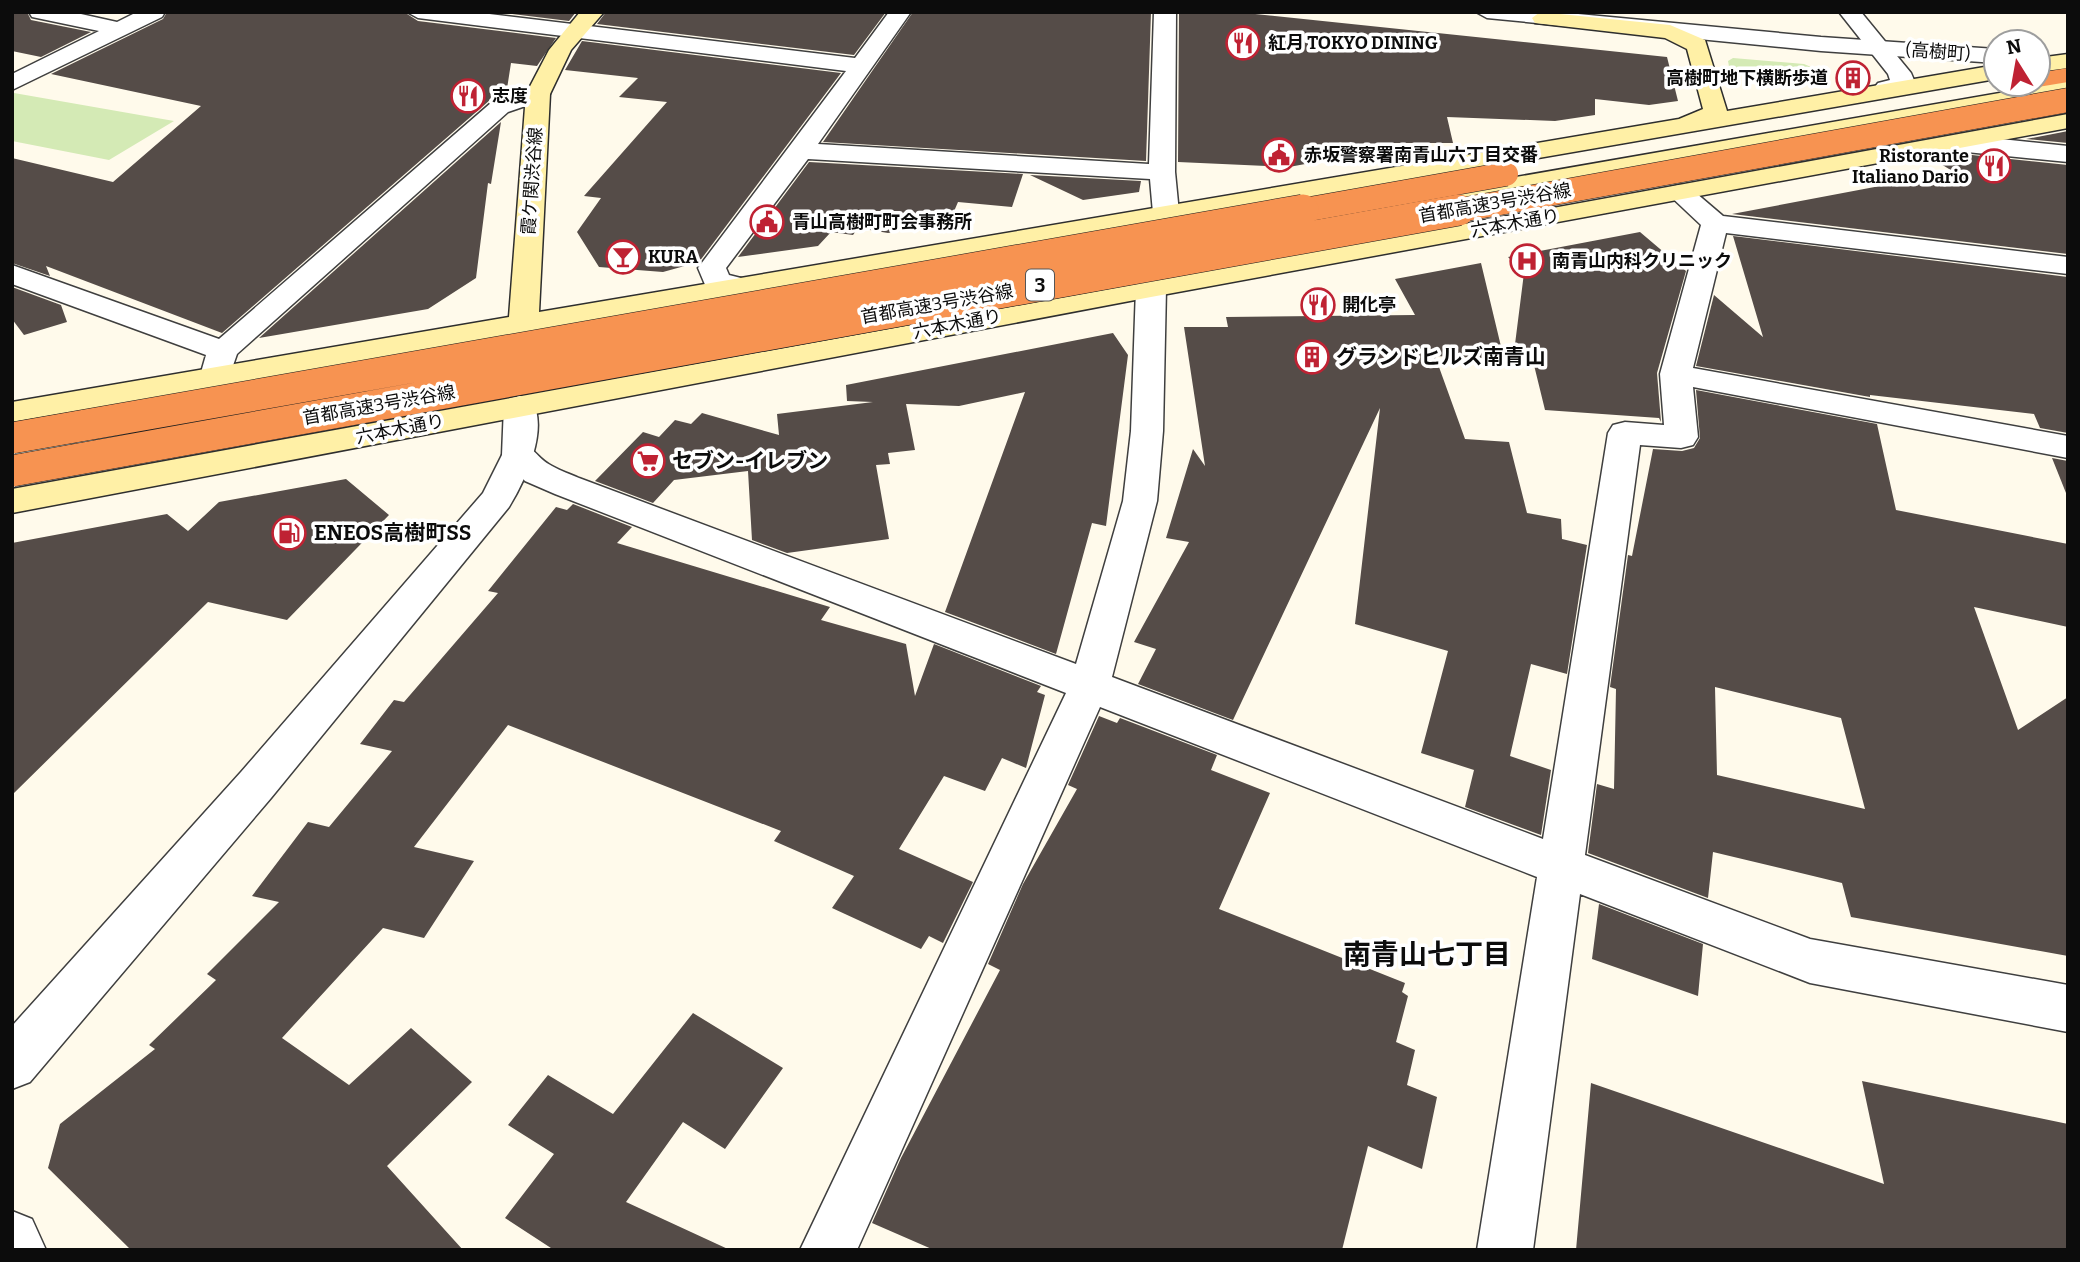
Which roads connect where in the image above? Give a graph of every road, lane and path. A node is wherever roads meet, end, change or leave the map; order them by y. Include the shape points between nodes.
1 (40, 12) edge
2 (153, 12) edge
3 (418, 12) edge
4 (593, 12) edge
5 (900, 12) edge
6 (1165, 12) edge
7 (1487, 12) edge
8 (1543, 18) junction
9 (1858, 21) edge
10 (120, 29) junction
11 (573, 32) junction
12 (1880, 49) junction
13 (1982, 55) edge
14 (862, 66) junction
15 (1982, 74) edge
16 (12, 83) edge
17 (1886, 88) junction
18 (2068, 88) edge
19 (1982, 90) edge
20 (538, 94) junction
21 (2068, 100) edge
22 (2068, 121) edge
23 (1670, 126) junction
24 (1945, 144) junction
25 (801, 151) junction
26 (2068, 154) edge
27 (1162, 172) junction
28 (1680, 193) junction
29 (1166, 213) junction
30 (1715, 223) junction
31 (2068, 266) edge
32 (12, 274) edge
33 (743, 287) junction
34 (1151, 288) junction
35 (1009, 314) junction
36 (523, 326) junction
37 (522, 360) junction
38 (219, 364) junction
39 (1675, 374) junction
40 (520, 406) junction
41 (12, 412) edge
42 (12, 425) edge
43 (12, 438) edge
44 (2068, 447) edge
45 (519, 455) junction
46 (14, 494) edge
47 (1089, 687) junction
48 (1562, 867) junction
49 (2068, 1009) edge
50 (12, 1064) edge
51 (12, 1239) edge
52 (18, 1250) edge
53 (828, 1250) edge
54 (1505, 1250) edge

1 - 10 street
2 - 10 street
3 - 11 street
4 - 11 main road, 霞ケ関渋谷線
5 - 14 street
6 - 27 street
7 - 8 street, (高樹町)
8 - 12 street, (高樹町)
8 - 23 main road via 1670,32 1697,45 1716,111
9 - 12 street, (高樹町)
10 - 16 street
11 - 14 street
11 - 20 main road, 霞ケ関渋谷線 via 551,62
12 - 13 street, (高樹町)
12 - 17 street, (高樹町) via 1902,80
14 - 25 street
15 - 17 main road
17 - 23 main road
18 - 37 main road
19 - 43 highway, 首都高速3号渋谷線 / 3, bridge
20 - 36 main road, 霞ケ関渋谷線
20 - 38 street via 500,107
21 - 46 highway, 首都高速3号渋谷線 / 3, bridge
22 - 24 main road, 六本木通り
23 - 29 main road
24 - 26 street via 1964,142
24 - 28 main road, 六本木通り
25 - 27 street
25 - 33 street via 712,268 716,281
27 - 29 street
28 - 30 street
28 - 34 main road, 六本木通り
29 - 33 main road
30 - 31 street
30 - 39 street
32 - 38 street
33 - 36 main road
34 - 35 main road, 六本木通り
34 - 47 street via 1140,502
35 - 37 main road via 902,302 589,359
35 - 40 main road, 六本木通り
36 - 37 main road, 霞ケ関渋谷線
36 - 38 main road
37 - 40 main road, 霞ケ関渋谷線
37 - 42 main road via 47,443
38 - 41 main road
39 - 44 street
39 - 48 street via 1681,437 1625,433
40 - 45 street
40 - 46 main road, 六本木通り
45 - 47 street via 537,473 568,486
45 - 50 street via 497,499
47 - 48 street
47 - 53 street
48 - 49 street via 1810,961
48 - 54 street
51 - 52 street

